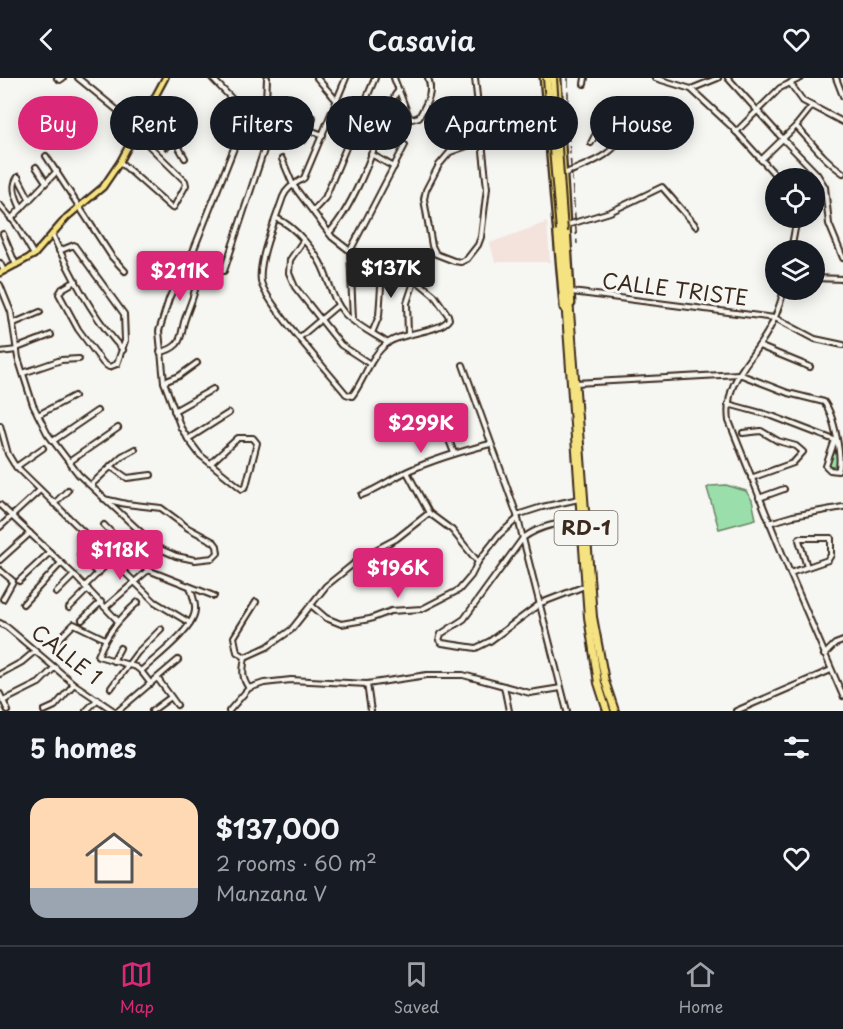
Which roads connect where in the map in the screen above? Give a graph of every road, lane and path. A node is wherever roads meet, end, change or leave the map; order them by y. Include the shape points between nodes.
1 (57, 78) edge
2 (63, 78) edge
3 (78, 78) edge
4 (165, 78) edge
5 (212, 78) edge
6 (267, 78) edge
7 (317, 78) edge
8 (346, 78) edge
9 (375, 78) edge
10 (394, 78) edge
11 (428, 78) edge
12 (475, 78) edge
13 (545, 78) edge
14 (553, 78) edge
15 (558, 78) edge
16 (585, 78) edge
17 (655, 78) edge
18 (718, 78) edge
19 (729, 78) edge
20 (801, 78) edge
21 (836, 78) edge
22 (790, 83) junction
23 (584, 84) dead end
24 (691, 89) junction
25 (399, 90) junction
26 (156, 96) edge
27 (333, 96) edge
28 (339, 96) edge
29 (477, 96) edge
30 (546, 96) edge
31 (559, 96) edge
32 (843, 96) edge
33 (110, 104) edge
34 (812, 106) junction
35 (758, 112) junction
36 (843, 122) edge
37 (796, 126) junction
38 (326, 128) edge
39 (314, 131) edge
40 (736, 132) junction
41 (323, 135) junction
42 (783, 139) junction
43 (481, 141) joint
44 (127, 150) edge
45 (153, 150) edge
46 (180, 150) edge
47 (402, 150) edge
48 (549, 150) edge
49 (563, 150) edge
50 (610, 150) edge
51 (370, 154) junction
52 (46, 156) dead end
53 (185, 158) dead end
54 (282, 159) dead end
55 (762, 160) junction
56 (120, 162) junction
57 (36, 166) dead end
58 (394, 167) junction
59 (769, 168) edge
60 (57, 171) junction
61 (843, 173) edge
62 (564, 174) junction
63 (46, 182) junction
64 (293, 185) junction
65 (30, 200) junction
66 (0, 205) edge
67 (79, 206) junction
68 (21, 209) junction
69 (313, 211) junction
70 (276, 218) junction
71 (11, 219) junction
72 (696, 226) dead end
73 (564, 229) junction
74 (329, 233) junction
75 (3, 234) dead end
76 (52, 234) junction
77 (303, 241) junction
78 (350, 250) junction
79 (59, 251) junction
80 (192, 254) junction
81 (34, 255) junction
82 (383, 258) junction
83 (843, 258) edge
84 (0, 263) edge
85 (16, 266) junction
86 (125, 271) dead end
87 (224, 271) dead end
88 (2, 272) edge
89 (415, 279) junction
90 (825, 279) edge
91 (843, 279) edge
92 (76, 281) junction
93 (0, 285) edge
94 (572, 292) junction
95 (781, 300) edge
96 (338, 304) junction
97 (40, 312) dead end
98 (775, 318) junction
99 (321, 320) junction
100 (353, 320) junction
101 (14, 323) junction
102 (372, 333) junction
103 (408, 334) junction
104 (51, 335) dead end
105 (300, 337) junction
106 (388, 343) junction
107 (570, 343) junction
108 (843, 345) edge
109 (759, 346) junction
110 (17, 349) junction
111 (123, 350) junction
112 (0, 352) edge
113 (160, 352) junction
114 (79, 359) dead end
115 (197, 363) dead end
116 (370, 364) junction
117 (463, 365) dead end
118 (810, 367) dead end
119 (23, 374) junction
120 (739, 374) junction
121 (164, 382) junction
122 (576, 384) junction
123 (213, 389) dead end
124 (74, 396) dead end
125 (728, 404) junction
126 (433, 409) dead end
127 (97, 411) dead end
128 (174, 411) junction
129 (229, 413) dead end
130 (38, 415) junction
131 (0, 425) edge
132 (118, 428) dead end
133 (743, 433) dead end
134 (188, 439) junction
135 (835, 440) junction
136 (54, 441) junction
137 (841, 442) junction
138 (490, 444) junction
139 (43, 448) dead end
140 (135, 449) dead end
141 (454, 453) junction
142 (69, 462) junction
143 (211, 463) junction
144 (110, 466) junction
145 (16, 467) junction
146 (407, 472) junction
147 (151, 475) dead end
148 (751, 478) junction
149 (91, 485) junction
150 (784, 489) dead end
151 (40, 490) junction
152 (68, 490) dead end
153 (362, 495) dead end
154 (759, 498) junction
155 (104, 499) junction
156 (579, 499) junction
157 (54, 504) junction
158 (0, 505) edge
159 (843, 507) edge
160 (429, 513) junction
161 (11, 516) junction
162 (517, 517) junction
163 (581, 521) junction
164 (769, 523) junction
165 (104, 525) dead end
166 (0, 527) edge
167 (30, 532) junction
168 (523, 538) junction
169 (50, 552) junction
170 (80, 555) dead end
171 (0, 560) edge
172 (111, 560) junction
173 (477, 562) junction
174 (61, 563) junction
175 (807, 567) junction
176 (0, 570) edge
177 (148, 570) junction
178 (790, 573) junction
179 (98, 574) junction
180 (74, 575) junction
181 (19, 581) dead end
182 (134, 583) junction
183 (189, 586) junction
184 (585, 586) junction
185 (86, 588) junction
186 (56, 593) dead end
187 (214, 596) dead end
188 (3, 599) dead end
189 (101, 602) junction
190 (138, 602) dead end
191 (256, 602) dead end
192 (541, 603) junction
193 (23, 604) dead end
194 (311, 605) junction
195 (69, 608) dead end
196 (106, 608) junction
197 (82, 620) dead end
198 (117, 620) junction
199 (0, 623) edge
200 (190, 623) junction
201 (161, 629) dead end
202 (105, 639) junction
203 (58, 640) dead end
204 (843, 641) edge
205 (120, 648) dead end
206 (35, 651) junction
207 (824, 655) junction
208 (245, 657) junction
209 (178, 660) dead end
210 (113, 661) junction
211 (128, 665) junction
212 (55, 667) junction
213 (831, 670) junction
214 (141, 671) junction
215 (0, 674) edge
216 (158, 679) junction
217 (74, 684) junction
218 (151, 684) junction
219 (367, 684) junction
220 (504, 685) junction
221 (111, 688) dead end
222 (249, 688) junction
223 (561, 688) junction
224 (0, 694) edge
225 (843, 696) edge
226 (171, 697) junction
227 (98, 699) junction
228 (3, 701) junction
229 (177, 705) dead end
230 (8, 711) edge
231 (44, 711) edge
232 (86, 711) edge
233 (116, 711) edge
234 (152, 711) edge
235 (229, 711) edge
236 (371, 711) edge
237 (509, 711) edge
238 (567, 711) edge
239 (608, 711) edge
240 (615, 711) edge
241 (736, 711) edge

1 - 2 street
3 - 33 street
4 - 26 main road
5 - 80 street via 232,99 236,143
6 - 87 street via 264,150
7 - 27 street
8 - 28 street
9 - 69 street via 325,198
10 - 25 street
11 - 25 street via 431,93 417,118 410,117
12 - 29 street
13 - 30 main road
13 - 73 highway, RD-1, bridge
14 - 73 highway, RD-1, bridge
15 - 31 main road
16 - 23 street
17 - 24 street
18 - 24 street
19 - 35 street
20 - 22 street
21 - 32 street
22 - 34 street via 803,101
22 - 35 street via 780,88
24 - 40 street
25 - 51 street
34 - 36 street
34 - 37 street
35 - 40 street
35 - 42 street
37 - 42 street
37 - 61 street via 827,163
38 - 41 street
39 - 41 street
40 - 55 street
41 - 64 street via 304,178
42 - 55 street
42 - 83 street via 825,187 829,224
43 - 43 street via 487,188 481,237 467,259 454,261 436,254 432,246 426,190 450,152
44 - 56 main road
45 - 56 street via 185,181 172,208
46 - 53 street
47 - 58 street
48 - 107 main road via 561,292
49 - 62 main road
50 - 62 street via 600,160
51 - 58 street
51 - 74 street via 354,194
52 - 60 street
54 - 64 street
55 - 59 street
56 - 67 main road via 103,187
57 - 63 street
58 - 78 street
60 - 63 street
60 - 67 street
62 - 73 main road
63 - 65 street
64 - 69 street
64 - 70 street via 286,189
65 - 68 street
65 - 68 street via 18,177 14,188
66 - 71 street
67 - 76 main road
67 - 86 street
68 - 71 street
69 - 74 street
70 - 77 street via 286,222
70 - 105 street via 261,266 261,282 270,300
71 - 81 street
72 - 73 street via 662,187
73 - 94 main road
73 - 107 highway, RD-1
74 - 78 street
75 - 85 street
76 - 79 street
76 - 81 main road
77 - 96 street via 317,256
77 - 99 street via 290,260 289,273
78 - 82 street
78 - 100 street
79 - 92 street
79 - 111 street via 74,246 124,314
80 - 113 street via 185,262 160,326
80 - 113 street via 198,281 180,340
81 - 85 main road
82 - 89 street
82 - 102 street via 379,316
84 - 88 street
85 - 88 main road
89 - 103 street via 407,303
89 - 103 street via 434,294 449,319 446,324
90 - 91 street
92 - 111 street
92 - 111 street via 59,291 78,329 106,366 117,364
93 - 101 street
94 - 98 street, CALLE TRISTE
94 - 107 main road
95 - 98 street
96 - 99 street
96 - 100 street
97 - 101 street
98 - 108 street via 815,339
98 - 109 street
99 - 105 street
99 - 116 street via 341,345
100 - 102 street
101 - 110 street
102 - 106 street
103 - 106 street
104 - 110 street
105 - 116 street via 348,396 359,387
106 - 116 street
107 - 122 highway, RD-1
107 - 156 highway, RD-1
109 - 118 street
109 - 120 street
110 - 112 street
110 - 119 street
113 - 121 street
114 - 119 street via 61,360
115 - 121 street
117 - 138 street
119 - 130 street
120 - 122 street
120 - 125 street
120 - 137 street via 824,402
121 - 128 street
122 - 240 highway, RD-1 via 593,617
123 - 128 street
124 - 130 street
125 - 135 street
125 - 148 street via 729,422
126 - 141 street
127 - 136 street
128 - 134 street
129 - 134 street
130 - 136 street
131 - 145 street
132 - 142 street
133 - 148 street via 761,431 803,452 793,463
134 - 143 street
135 - 137 street
135 - 137 street via 826,464 830,470 841,469
136 - 142 street
138 - 141 street
138 - 162 street
139 - 145 street
140 - 144 street
141 - 146 street
142 - 149 street
143 - 143 street via 238,438 253,438 257,443 242,489
144 - 147 street via 127,478
144 - 149 street
145 - 151 street
146 - 153 street
146 - 160 street
148 - 154 street
149 - 155 street
150 - 154 street
151 - 157 street
151 - 161 street
152 - 157 street
154 - 164 street
155 - 155 street via 167,553 195,560 208,560 218,553 210,539 161,508
156 - 162 street
156 - 163 highway, RD-1
157 - 172 street
158 - 161 street
159 - 164 street
160 - 173 street via 452,530
160 - 194 street via 396,539 362,557 326,586
161 - 166 street
161 - 167 street
162 - 168 street
162 - 173 street
163 - 168 street via 551,524
163 - 184 highway, RD-1
164 - 178 street
165 - 177 street
167 - 169 street
167 - 171 street
168 - 192 street
168 - 192 street via 464,619 441,634 439,640 476,648
169 - 174 street
169 - 181 street
170 - 179 street
172 - 179 street
172 - 182 street
173 - 194 street via 459,590 422,609 398,610 370,620 341,624
174 - 180 street
174 - 193 street
175 - 175 street via 830,558 831,538 800,537
175 - 178 street
176 - 188 street via 13,581
177 - 182 street
177 - 183 street
178 - 207 street
179 - 185 street
180 - 185 street
180 - 186 street
182 - 196 street
182 - 200 street via 164,609
183 - 187 street
183 - 200 street via 195,611
184 - 192 street
184 - 239 highway, RD-1 via 591,649
185 - 189 street
185 - 195 street
189 - 196 street
189 - 197 street
190 - 198 street
191 - 208 street via 234,637 237,652
192 - 223 street
194 - 208 street via 291,630
196 - 198 street
198 - 202 street
199 - 206 street, CALLE 1
200 - 214 street
201 - 211 street
202 - 203 street via 74,624
202 - 210 street via 98,656
204 - 207 street
205 - 210 street
206 - 212 street, CALLE 1
206 - 215 street
207 - 213 street
208 - 222 street via 244,681
209 - 216 street
210 - 211 street
211 - 214 street
211 - 221 street
212 - 217 street, CALLE 1
212 - 228 street via 39,683
213 - 225 street
213 - 241 street
214 - 218 street
216 - 218 street
216 - 226 street
217 - 227 street, CALLE 1
217 - 231 street via 55,706
218 - 233 street
219 - 220 street via 427,675 463,675
219 - 222 street via 291,680
219 - 236 street
220 - 223 street via 530,693
220 - 237 street
222 - 235 street
223 - 238 street
224 - 228 street
226 - 229 street
226 - 234 street
227 - 232 street
227 - 233 street, CALLE 1
228 - 230 street

